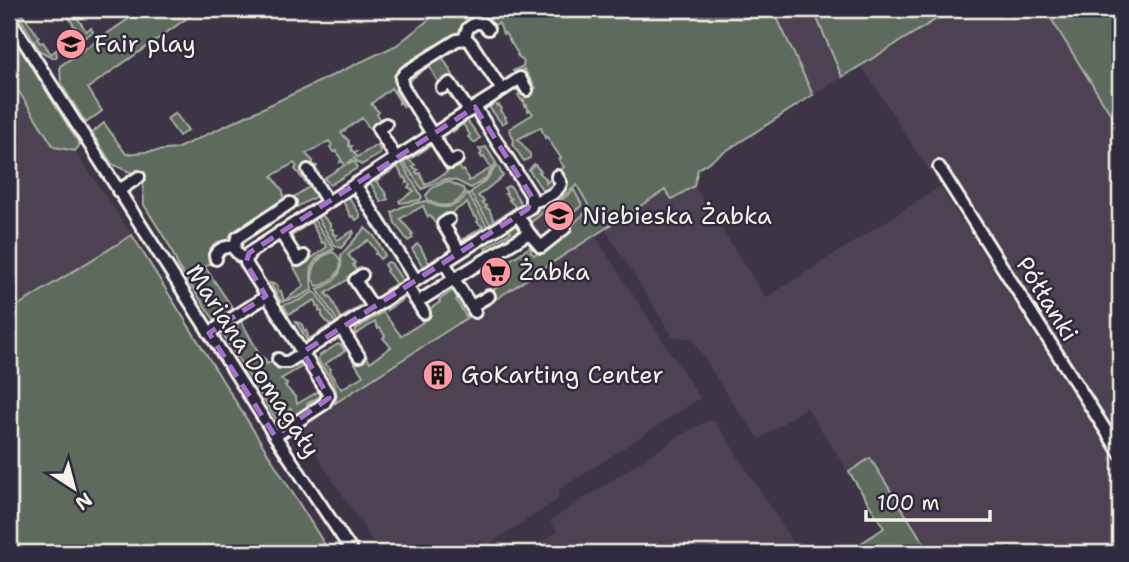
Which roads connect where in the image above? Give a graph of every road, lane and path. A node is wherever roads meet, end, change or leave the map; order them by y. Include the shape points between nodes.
1 (9, 18) edge
2 (488, 29) dead end
3 (464, 39) junction
4 (450, 83) dead end
5 (502, 90) junction
6 (527, 90) dead end
7 (472, 109) junction
8 (386, 124) dead end
9 (432, 135) junction
10 (396, 158) junction
11 (450, 163) dead end
12 (939, 167) dead end
13 (308, 170) dead end
14 (557, 176) dead end
15 (139, 177) dead end
16 (355, 184) junction
17 (118, 191) junction
18 (327, 201) junction
19 (533, 202) junction
20 (290, 203) dead end
21 (518, 215) junction
22 (442, 224) dead end
23 (565, 228) dead end
24 (280, 232) junction
25 (529, 233) junction
26 (233, 246) junction
27 (460, 252) junction
28 (246, 258) junction
29 (216, 259) dead end
30 (297, 260) dead end
31 (444, 262) junction
32 (355, 279) dead end
33 (454, 279) junction
34 (412, 283) junction
35 (267, 296) junction
36 (489, 296) dead end
37 (424, 298) dead end
38 (373, 307) junction
39 (424, 313) dead end
40 (341, 328) junction
41 (209, 333) junction
42 (303, 352) junction
43 (359, 356) dead end
44 (278, 359) dead end
45 (275, 436) junction
46 (1120, 453) edge
47 (353, 553) edge

1 - 17 street, Mariana Domagały
2 - 3 street via 475,23
3 - 5 street
3 - 9 street via 401,78
4 - 7 street
5 - 6 street via 520,78
5 - 7 street
7 - 9 street
7 - 19 street
8 - 10 street via 378,129
9 - 10 street
9 - 11 street
10 - 16 street
12 - 46 street, Półłanki
13 - 18 street
14 - 19 street via 559,188
15 - 17 street
16 - 18 street
16 - 34 street
17 - 41 street, Mariana Domagały
18 - 24 street
19 - 21 street
20 - 26 street
21 - 25 street
21 - 27 street
22 - 27 street
23 - 25 street via 538,249
24 - 28 street
24 - 30 street
25 - 33 street
26 - 28 street
26 - 29 street via 217,251
27 - 31 street
28 - 35 street
31 - 33 street
31 - 34 street
32 - 38 street
33 - 36 street via 474,309
33 - 37 street
34 - 38 street
34 - 39 street
35 - 41 street
35 - 42 street
38 - 40 street
40 - 42 street
40 - 43 street
41 - 45 street, Mariana Domagały
42 - 44 street via 286,363
42 - 45 street via 329,398
45 - 47 street, Mariana Domagały

